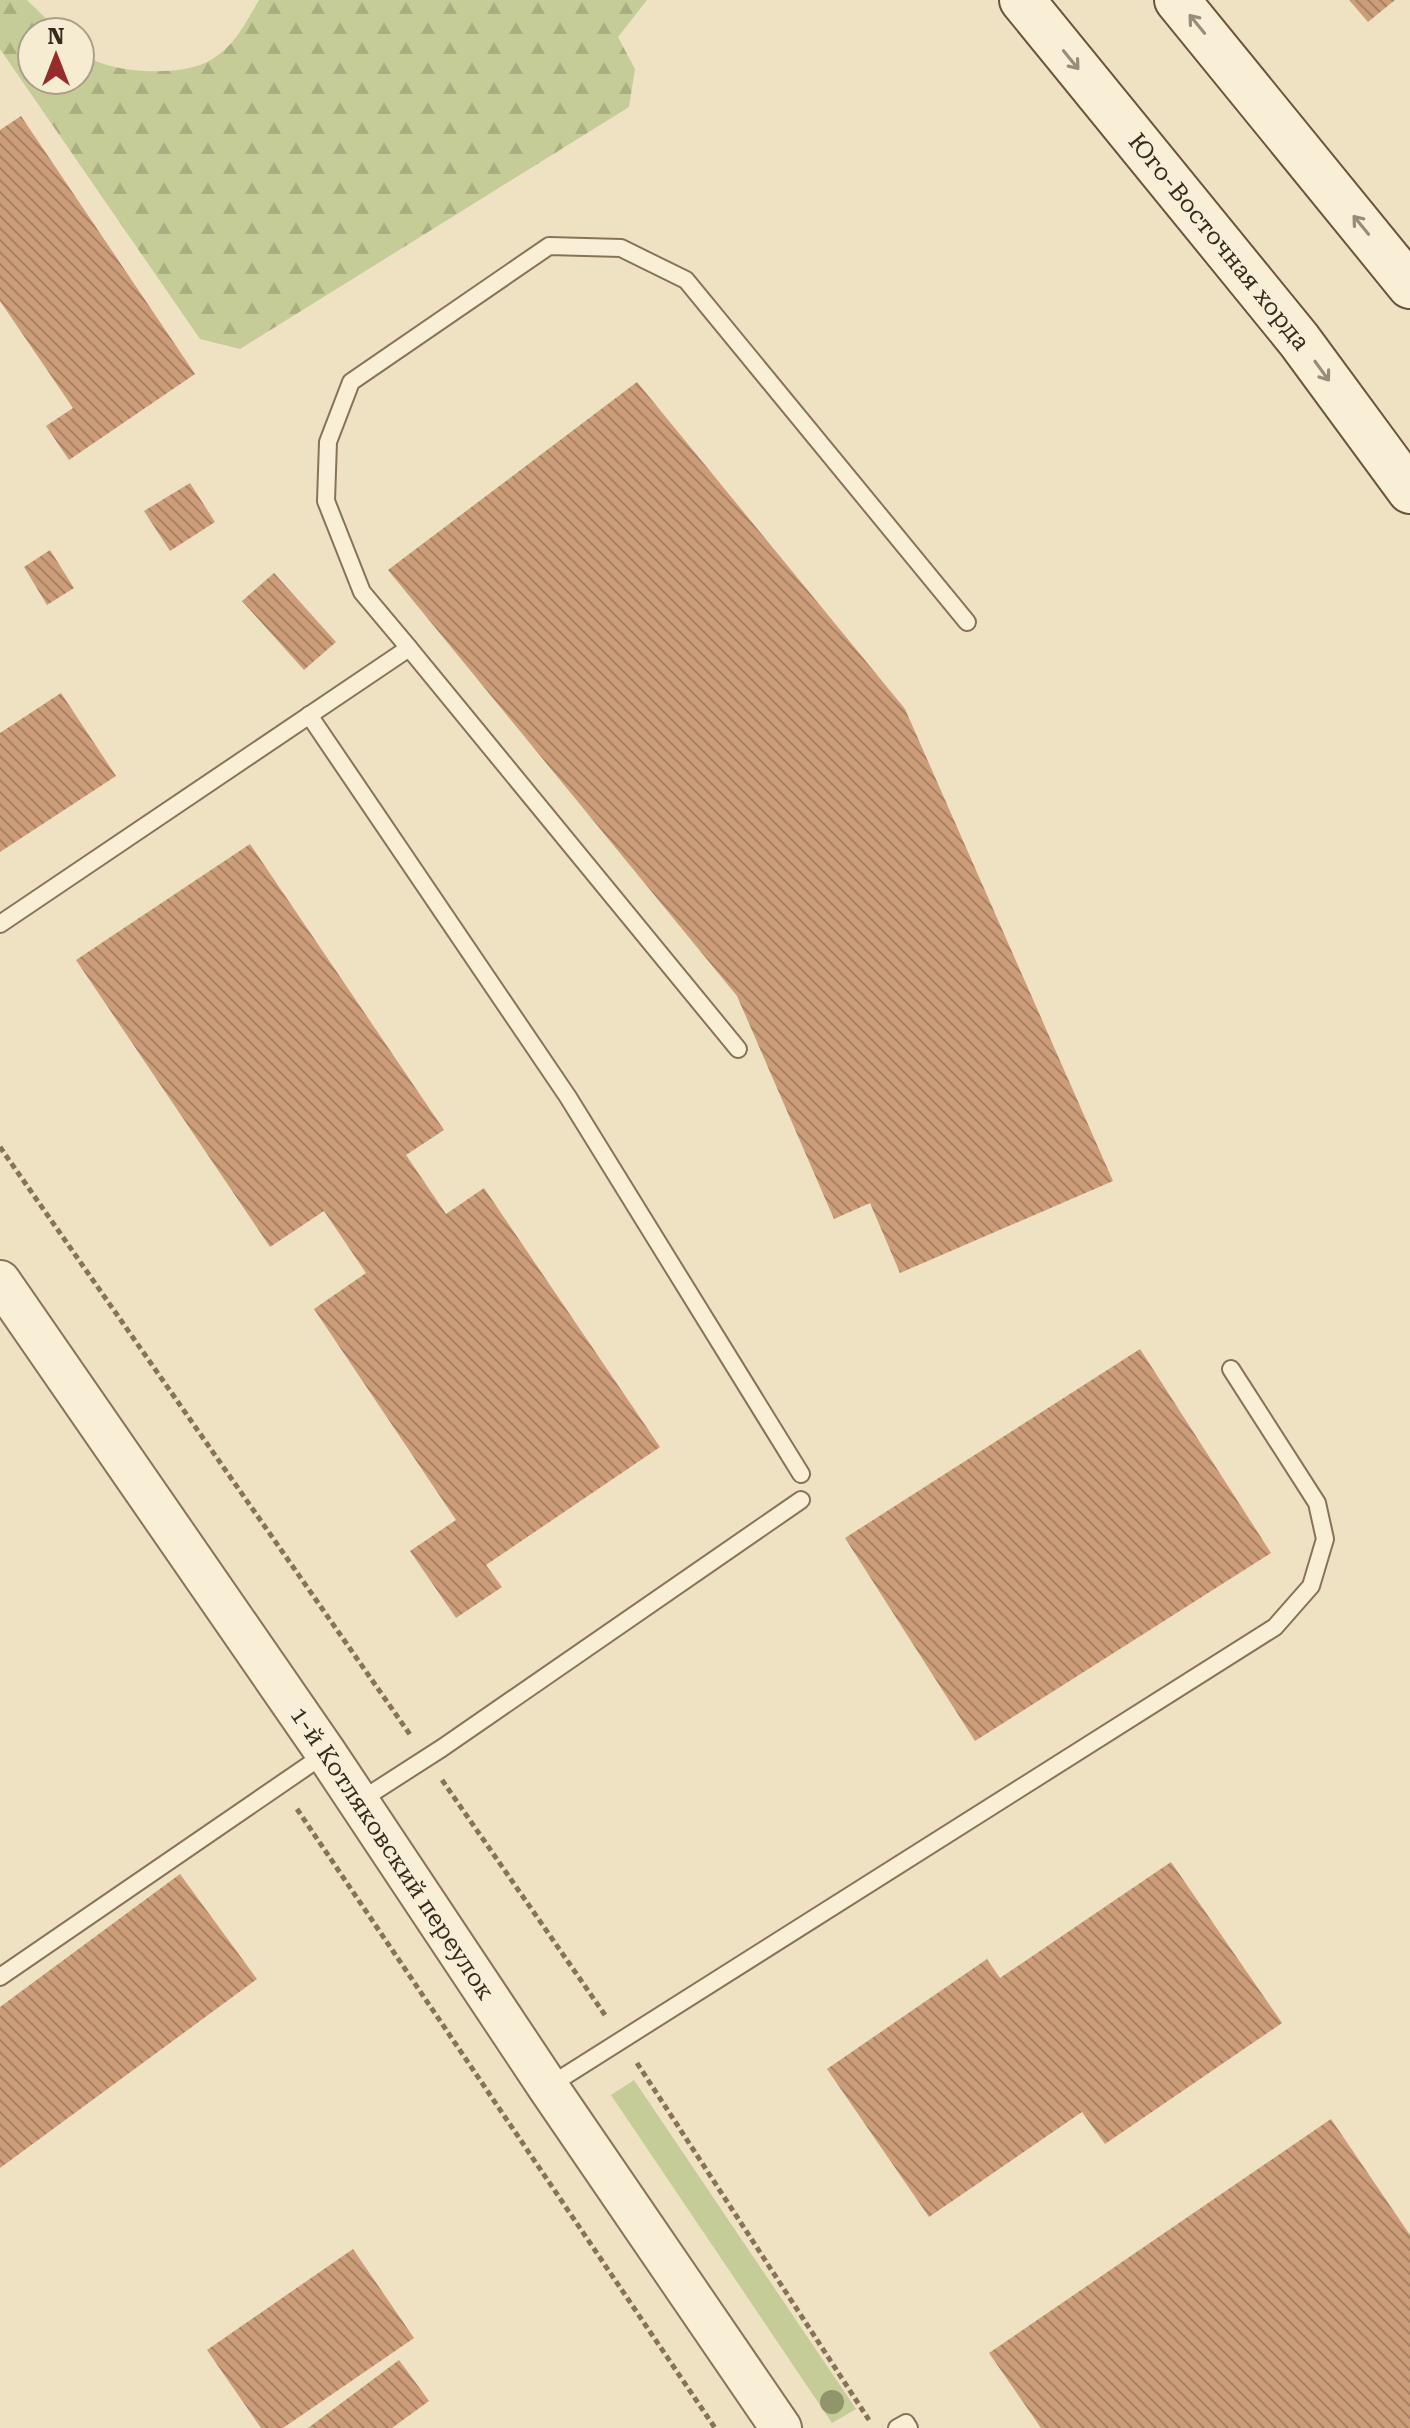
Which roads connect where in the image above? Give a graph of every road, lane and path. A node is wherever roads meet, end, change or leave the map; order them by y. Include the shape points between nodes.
1 (1022, 0) edge
2 (1177, 0) edge
3 (1410, 286) edge
4 (1410, 491) edge
5 (967, 622) dead end
6 (409, 648) junction
7 (309, 715) junction
8 (0, 924) edge
9 (738, 1049) dead end
10 (0, 1281) edge
11 (1231, 1369) dead end
12 (801, 1474) dead end
13 (801, 1500) dead end
14 (326, 1753) junction
15 (280, 1785) junction
16 (358, 1802) junction
17 (0, 1977) edge
18 (548, 2087) junction
19 (715, 2428) edge
20 (781, 2428) edge
21 (897, 2428) edge
22 (909, 2428) edge

1 -> 4 main road, Юго-Восточная хорда via 1299,340
3 -> 2 main road
5 - 6 lane via 686,280 621,248 549,246 351,382 328,442 326,501 362,592
6 - 7 lane
6 - 9 lane
7 - 8 lane
7 - 12 lane via 568,1097
10 - 14 street, 1-й Котляковский переулок
11 - 18 lane via 1317,1503 1325,1539 1311,1586 1275,1627
13 - 16 lane
14 - 15 lane
14 - 16 street, 1-й Котляковский переулок
15 - 17 lane
15 - 19 path
16 - 18 street, 1-й Котляковский переулок
18 - 20 street, 1-й Котляковский переулок
21 - 22 lane via 906,2423

